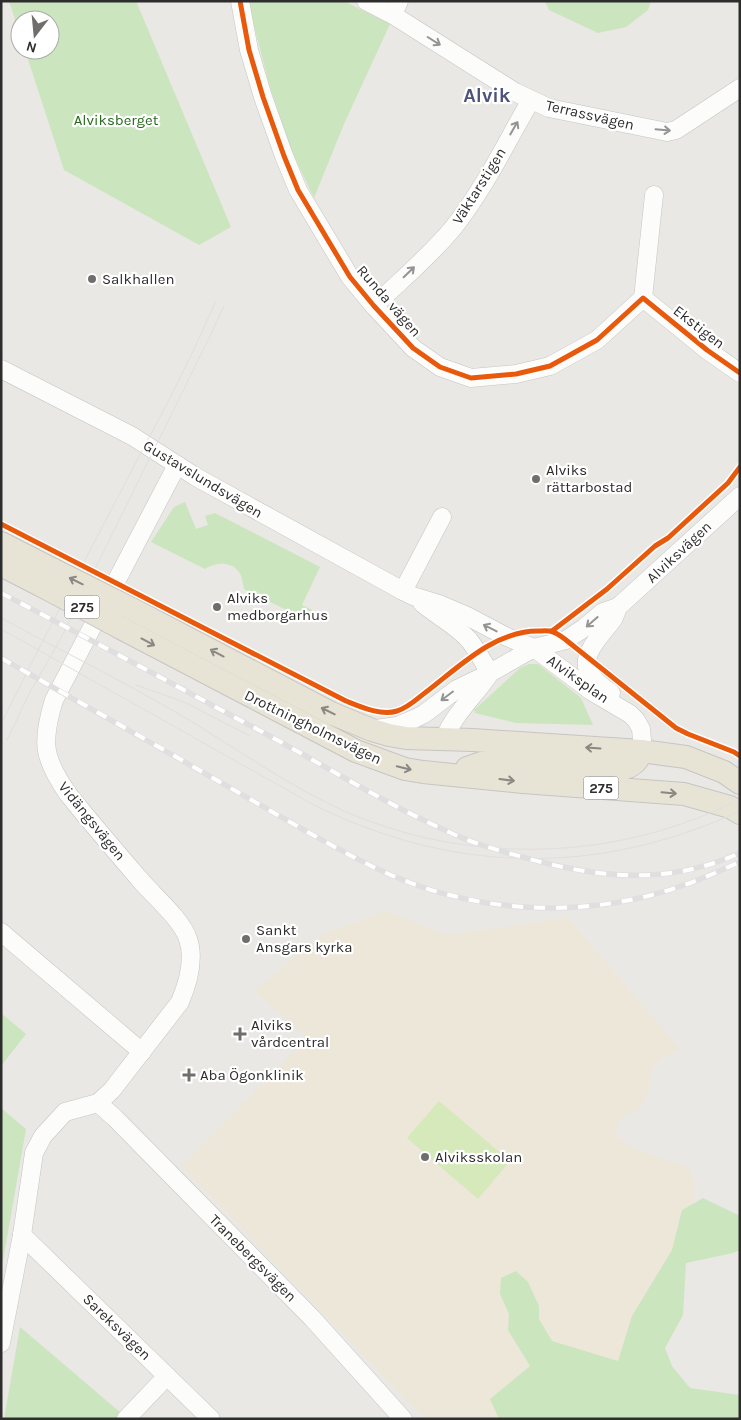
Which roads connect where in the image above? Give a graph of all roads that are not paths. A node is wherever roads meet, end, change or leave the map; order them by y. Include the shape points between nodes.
1 (240, 1) edge
2 (366, 1) edge
3 (396, 8) edge
4 (740, 88) edge
5 (531, 100) junction
6 (654, 195) dead end
7 (643, 298) junction
8 (374, 306) junction
9 (1, 368) edge
10 (740, 373) edge
11 (177, 466) junction
12 (740, 496) edge
13 (442, 517) dead end
14 (1, 543) edge
15 (1, 565) edge
16 (49, 579) junction
17 (408, 594) junction
18 (618, 608) junction
19 (534, 648) junction
20 (490, 673) junction
21 (630, 714) junction
22 (372, 730) junction
23 (444, 739) junction
24 (642, 752) junction
25 (459, 774) junction
26 (740, 783) edge
27 (740, 813) edge
28 (1, 932) edge
29 (142, 1052) junction
30 (98, 1103) junction
31 (22, 1235) junction
32 (1, 1343) edge
33 (167, 1376) junction
34 (396, 1417) edge
35 (126, 1419) edge
36 (211, 1419) edge

1 - 8 street, Runda vägen via 249,50 263,97 298,190 350,277
2 - 3 street, Terrassvägen
3 -> 5 street, Terrassvägen
5 -> 4 street, Terrassvägen via 549,108 667,132 676,130
8 -> 5 street, Väktarstigen via 452,229 474,200
6 - 7 street
7 - 8 street, Runda vägen via 597,340 550,366 516,374 471,378 440,367 412,348
7 - 10 street, Ekstigen
9 - 11 street, Gustavslundsvägen via 132,436
11 - 17 street, Gustavslundsvägen
11 - 29 street, Vidängsvägen via 54,700 46,734 50,764 63,787 182,927 188,939 190,964 186,989 180,1002
12 - 18 street, Alviksvägen
13 - 17 street
14 - 16 main road, Drottningholmsvägen / 275
15 - 16 main road, Drottningholmsvägen / 275
22 -> 16 main road, Drottningholmsvägen / 275, bridge via 331,713 130,608
16 -> 25 main road, Drottningholmsvägen / 275, bridge via 119,627 356,751 405,769
19 -> 17 street, Gustavslundsvägen via 446,607
17 - 20 street, Gustavslundsvägen via 469,640
18 -> 19 street, Alviksvägen via 603,612 566,640
18 - 21 street, Alviksvägen via 592,648 587,667 597,682
19 - 20 street, Alviksplan
19 - 21 street, Alviksplan via 591,691
20 -> 22 street, Alviksplan via 458,689 416,718 397,726
20 - 23 street, Alviksplan
21 - 24 street via 641,729
22 - 23 main road, Drottningholmsvägen / 275 via 406,738
24 -> 23 main road, Drottningholmsvägen / 275
23 - 25 main road via 446,756
24 - 25 main road via 629,768 617,770 481,763
24 - 26 main road, Drottningholmsvägen / 275 via 686,757 724,772
25 -> 27 main road, Drottningholmsvägen / 275 via 684,794
28 - 29 street
29 - 30 street, Vidängsvägen
30 - 31 street via 65,1112 43,1136 34,1154
30 - 34 street, Tranebergsvägen via 312,1318
31 - 32 street
31 - 33 street, Sareksvägen
33 - 35 street
33 - 36 street, Sareksvägen

